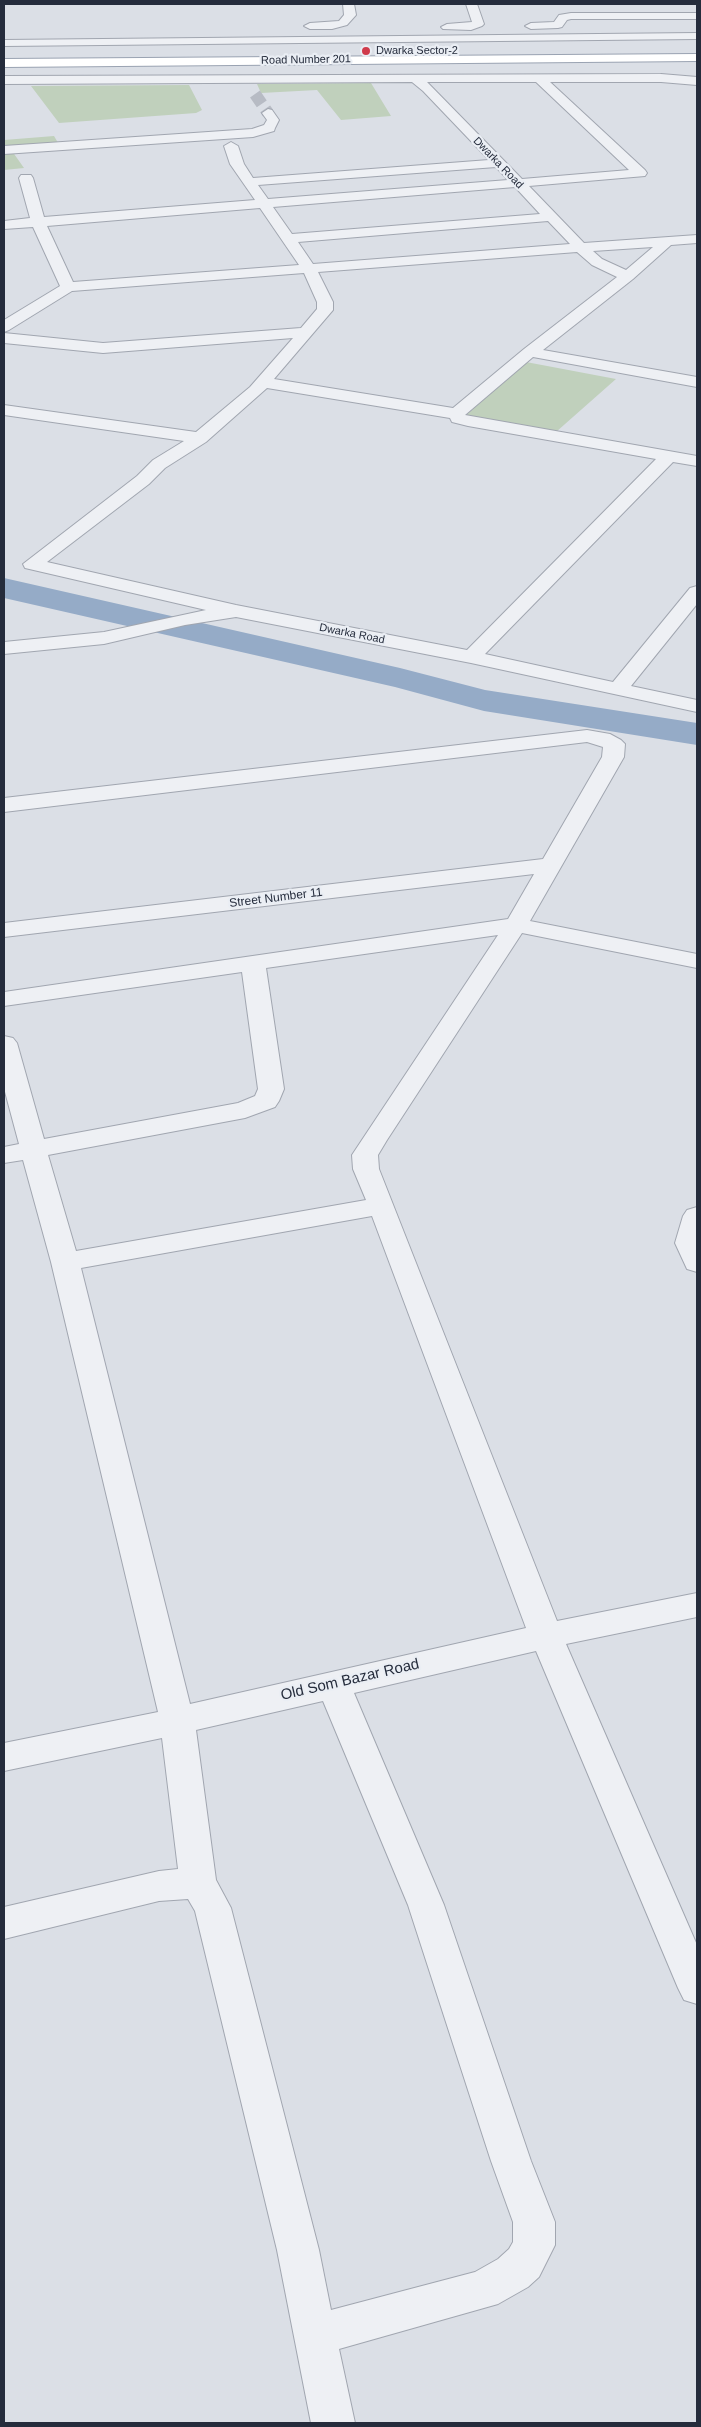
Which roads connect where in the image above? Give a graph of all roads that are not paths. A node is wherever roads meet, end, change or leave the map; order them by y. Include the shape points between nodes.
1 (348, 4) edge
2 (472, 4) edge
3 (483, 4) edge
4 (488, 15) dead end
5 (697, 16) edge
6 (302, 26) dead end
7 (332, 26) junction
8 (697, 36) edge
9 (492, 38) junction
10 (368, 39) junction
11 (335, 40) junction
12 (4, 43) edge
13 (696, 51) edge
14 (4, 55) edge
15 (609, 57) junction
16 (236, 61) junction
17 (4, 63) edge
18 (697, 68) edge
19 (414, 78) junction
20 (244, 79) junction
21 (540, 79) junction
22 (4, 80) edge
23 (697, 81) edge
24 (255, 94) tunnel mouth
25 (268, 113) dead end
26 (230, 146) dead end
27 (4, 150) edge
28 (498, 163) junction
29 (26, 178) dead end
30 (250, 182) junction
31 (516, 183) junction
32 (263, 203) junction
33 (550, 216) junction
34 (38, 222) junction
35 (4, 225) edge
36 (697, 239) edge
37 (287, 240) junction
38 (666, 242) junction
39 (582, 249) junction
40 (309, 269) junction
41 (628, 276) junction
42 (68, 287) junction
43 (4, 327) edge
44 (306, 332) junction
45 (4, 338) edge
46 (530, 352) junction
47 (263, 382) junction
48 (697, 382) edge
49 (4, 410) edge
50 (456, 414) junction
51 (200, 438) junction
52 (669, 456) junction
53 (697, 461) edge
54 (697, 592) edge
55 (236, 612) junction
56 (4, 648) edge
57 (471, 657) junction
58 (618, 689) junction
59 (697, 706) edge
60 (4, 805) edge
61 (549, 865) junction
62 (516, 925) junction
63 (4, 930) edge
64 (697, 961) edge
65 (253, 963) junction
66 (4, 999) edge
67 (4, 1042) edge
68 (34, 1151) junction
69 (4, 1155) edge
70 (382, 1206) junction
71 (697, 1216) edge
72 (65, 1262) junction
73 (697, 1263) edge
74 (697, 1605) edge
75 (546, 1636) junction
76 (333, 1684) junction
77 (177, 1720) junction
78 (4, 1757) edge
79 (198, 1883) junction
80 (4, 1923) edge
81 (697, 1988) edge
82 (314, 2335) junction
83 (333, 2423) edge

1 - 7 street via 350,14 343,23
2 - 10 street via 478,24 472,27 368,28
3 - 4 street
5 - 9 street via 571,16 552,26 491,26
6 - 7 street
7 - 11 street
8 - 9 street
9 - 10 street
10 - 11 street
11 - 12 street
13 - 14 main road, Road Number 201
13 - 15 main road, Road Number 201
15 - 16 main road, Road Number 201
15 - 18 main road
16 - 17 main road, Road Number 201
16 - 20 street
19 - 20 street
19 - 21 street
19 - 28 street, Dwarka Road
20 - 22 street
20 - 24 street
21 - 23 street via 661,78
21 - 31 street via 640,173
25 - 27 street via 273,120 270,128 253,133
26 - 30 street via 237,164
28 - 30 street
28 - 31 street, Dwarka Road
29 - 34 street
30 - 32 street
31 - 32 street
31 - 33 street, Dwarka Road
32 - 34 street
32 - 37 street
33 - 37 street
33 - 39 street, Dwarka Road
34 - 35 street
34 - 42 street
36 - 38 street
37 - 40 street
38 - 39 street
38 - 41 street
39 - 40 street
39 - 41 street, Dwarka Road via 597,262
40 - 42 street
40 - 44 street via 326,307
41 - 46 street
42 - 43 street
44 - 45 street via 103,348
44 - 47 street
46 - 48 street
46 - 50 street
47 - 50 street
47 - 51 street
49 - 51 street
50 - 52 street via 468,421
51 - 55 street via 159,464 143,480 32,564
52 - 53 street
52 - 57 street
54 - 58 street
55 - 56 street, Dwarka Road via 185,619 104,638
55 - 57 street, Dwarka Road
57 - 58 street, Dwarka Road
58 - 59 street, Dwarka Road
60 - 61 street via 587,736 603,738 614,744 613,757
61 - 62 street
61 - 63 street, Street Number 11
62 - 64 street
62 - 65 street
62 - 70 street via 365,1156 366,1169
65 - 66 street
65 - 68 street via 271,1089 266,1101 245,1110
67 - 68 street
68 - 69 street
68 - 72 street
70 - 72 street
70 - 75 street
71 - 73 street via 689,1243
72 - 77 street
74 - 75 street, Old Som Bazar Road
75 - 76 street, Old Som Bazar Road
75 - 81 street
76 - 77 street, Old Som Bazar Road
76 - 82 street via 426,1905 534,2222 534,2245 524,2263 513,2273 483,2290
77 - 78 street, Old Som Bazar Road
77 - 79 street
79 - 80 street via 159,1886
79 - 82 street via 213,1908 298,2250
82 - 83 street

